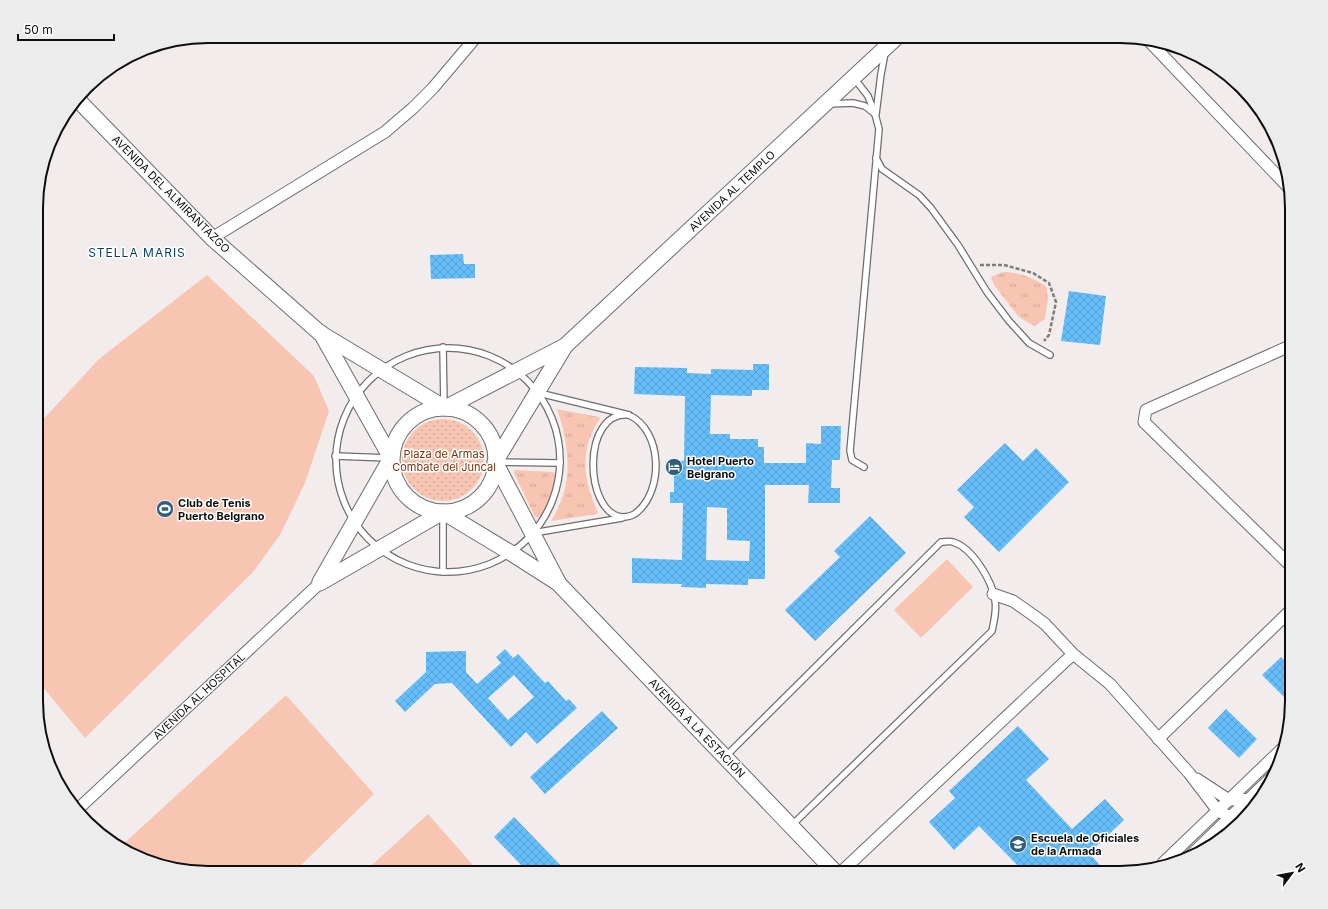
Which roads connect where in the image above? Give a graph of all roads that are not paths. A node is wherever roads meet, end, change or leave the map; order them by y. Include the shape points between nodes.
1 (471, 43) edge
2 (891, 43) edge
3 (1154, 46) edge
4 (886, 48) junction
5 (854, 78) junction
6 (81, 103) edge
7 (825, 104) junction
8 (876, 114) junction
9 (876, 158) junction
10 (1283, 182) edge
11 (212, 238) junction
12 (320, 333) junction
13 (565, 346) junction
14 (444, 347) junction
15 (1285, 349) edge
16 (1050, 355) dead end
17 (381, 369) junction
18 (516, 370) junction
19 (537, 392) junction
20 (356, 394) junction
21 (444, 408) junction
22 (629, 415) junction
23 (335, 456) junction
24 (392, 458) junction
25 (496, 462) junction
26 (560, 463) junction
27 (864, 467) dead end
28 (443, 512) junction
29 (627, 517) junction
30 (355, 523) junction
31 (533, 533) junction
32 (379, 548) junction
33 (512, 553) junction
34 (1285, 559) edge
35 (443, 572) junction
36 (320, 583) junction
37 (558, 583) junction
38 (993, 594) junction
39 (1285, 616) edge
40 (1073, 654) junction
41 (1158, 739) junction
42 (1276, 755) edge
43 (725, 757) junction
44 (1189, 773) junction
45 (1260, 788) edge
46 (1229, 800) junction
47 (1248, 800) junction
48 (1253, 800) edge
49 (81, 806) edge
50 (1218, 811) junction
51 (1231, 816) junction
52 (1239, 816) edge
53 (791, 826) junction
54 (1202, 845) edge
55 (1168, 859) edge
56 (829, 866) edge
57 (847, 866) edge

1 - 11 street via 433,88 385,132
2 - 4 street, AVENIDA AL TEMPLO
3 - 10 street
4 - 5 street, AVENIDA AL TEMPLO
4 - 8 lane
5 - 7 street, AVENIDA AL TEMPLO
5 - 8 lane via 868,96
6 - 11 street, AVENIDA DEL ALMIRANTAZGO
7 - 8 lane via 853,103 865,106
7 - 13 street, AVENIDA AL TEMPLO
8 - 9 lane via 879,129
9 - 16 lane via 882,169 919,195 931,208 1009,321 1029,343
9 - 27 lane via 850,451 852,460
11 - 12 street, AVENIDA DEL ALMIRANTAZGO
12 - 17 street
12 - 20 street
13 - 18 street
13 - 19 street
14 - 17 lane via 406,355
14 - 18 lane via 477,351
14 - 21 lane
15 - 34 street via 1146,410 1144,422
17 - 20 lane
17 - 21 street
18 - 19 lane
18 - 21 street
19 - 22 lane
19 - 25 street
19 - 26 lane via 554,425
20 - 23 lane via 342,419
20 - 24 street
21 - 24 street via 420,413 406,424 396,440
21 - 25 street via 464,412 481,424 492,441
22 - 29 lane via 646,429 652,445 655,467 648,499 640,510
22 - 29 lane via 615,416 603,427 598,437 593,465 598,493 607,510 620,517
23 - 24 lane
23 - 30 lane via 339,487
24 - 28 street via 393,473 404,493 421,507
24 - 30 street
25 - 26 lane
25 - 28 street via 489,485 480,497 459,510
25 - 31 street
26 - 31 lane via 556,491
28 - 32 street
28 - 33 street
28 - 35 lane
29 - 31 lane
30 - 32 lane
30 - 36 street
31 - 33 lane
31 - 37 street
32 - 35 lane via 411,566
32 - 36 street
33 - 35 lane via 486,566
33 - 37 street
36 - 49 street, AVENIDA AL HOSPITAL
37 - 43 street, AVENIDA A LA ESTACIÓN
38 - 40 street via 1013,601 1033,615
38 - 43 lane via 982,568 973,557 953,542 941,542
38 - 53 lane via 995,615 992,631
39 - 41 street
40 - 41 street via 1110,684
40 - 57 street
41 - 44 street
42 - 46 street
43 - 53 street, AVENIDA A LA ESTACIÓN
44 - 46 street
44 - 50 street
45 - 47 street
46 - 47 street
46 - 50 street
47 - 48 street
47 - 51 street
50 - 51 street
50 - 55 street
51 - 52 street
51 - 54 street
53 - 56 street, AVENIDA A LA ESTACIÓN

